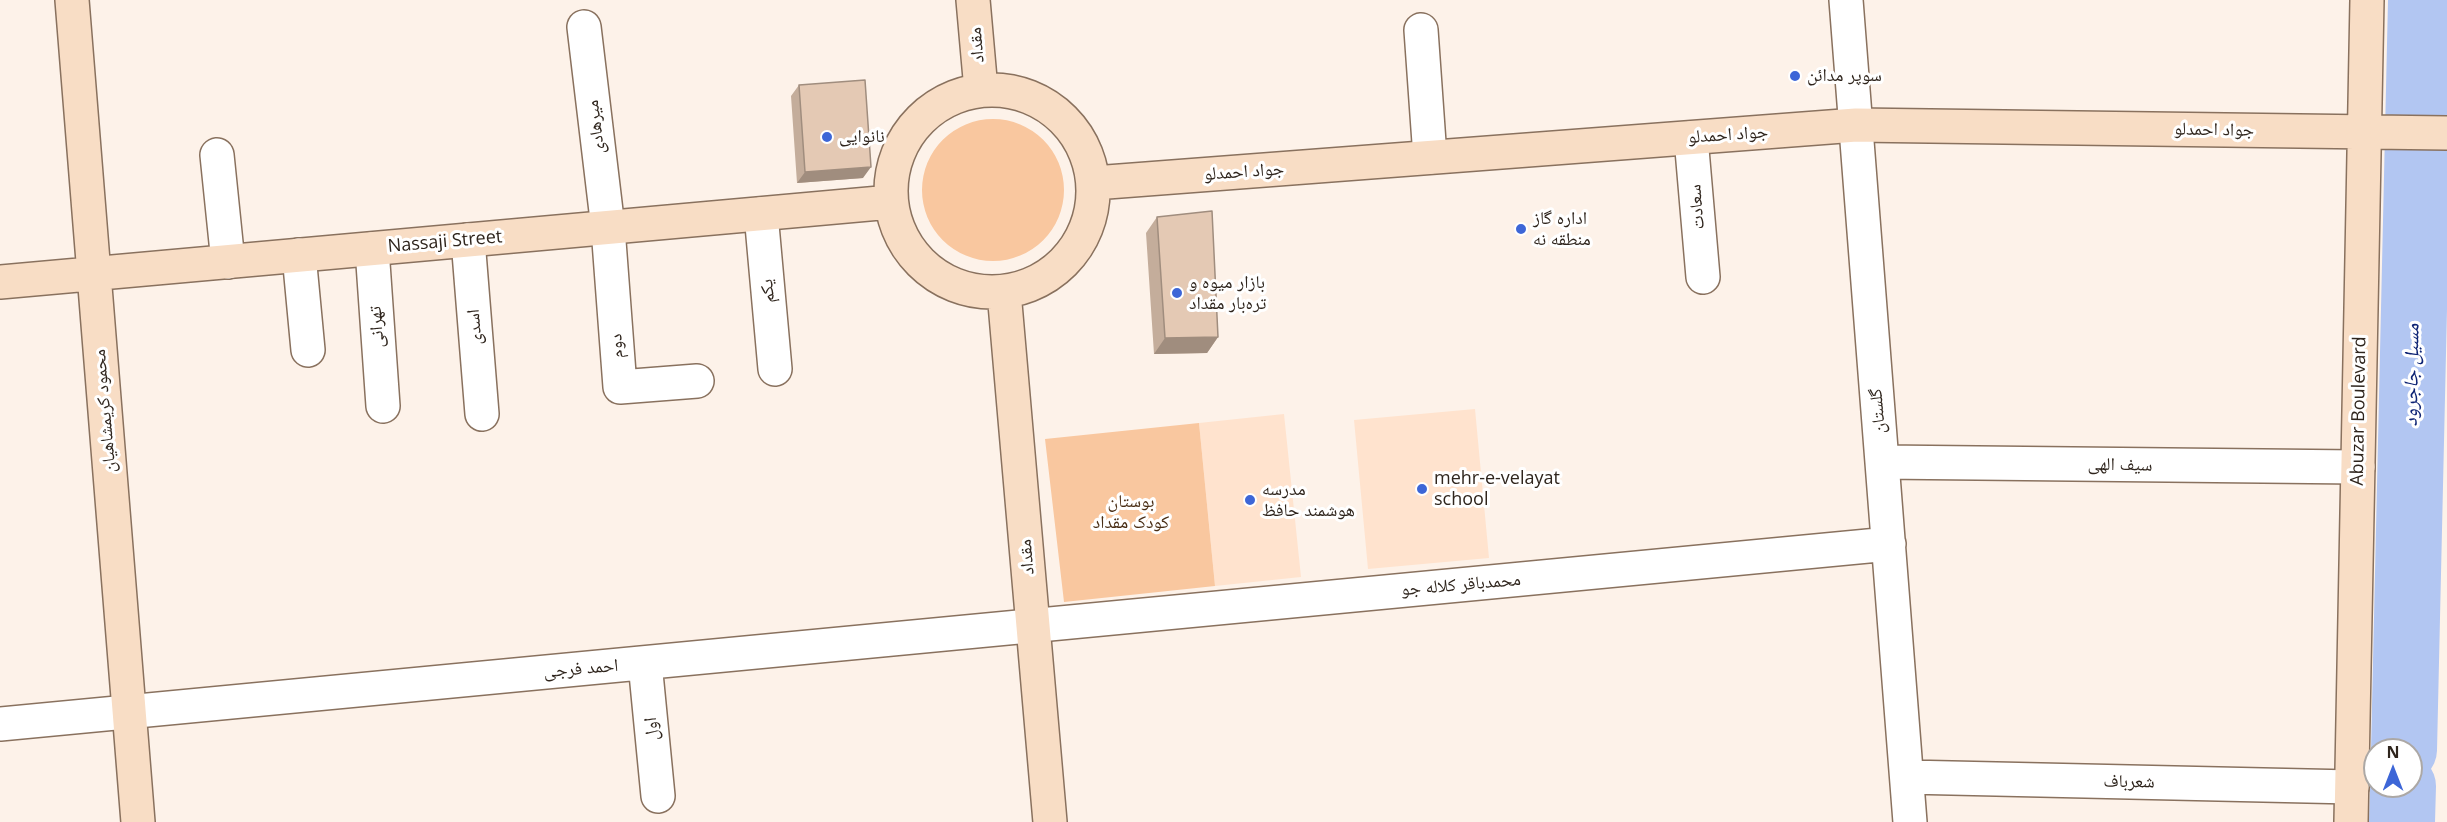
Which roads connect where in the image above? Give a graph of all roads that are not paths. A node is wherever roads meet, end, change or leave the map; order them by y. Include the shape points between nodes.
1 (72, 0) edge
2 (973, 0) edge
3 (1846, 0) edge
4 (2367, 0) edge
5 (584, 27) dead end
6 (1421, 30) dead end
7 (981, 90) junction
8 (1856, 125) junction
9 (2364, 132) junction
10 (2447, 133) edge
11 (1691, 138) junction
12 (216, 155) dead end
13 (1430, 157) junction
14 (1094, 183) junction
15 (891, 202) junction
16 (761, 214) junction
17 (608, 228) junction
18 (468, 240) junction
19 (372, 249) junction
20 (299, 255) junction
21 (228, 262) junction
22 (93, 274) junction
23 (1703, 277) dead end
24 (0, 282) edge
25 (1004, 292) junction
26 (308, 350) dead end
27 (775, 369) dead end
28 (697, 381) dead end
29 (383, 406) dead end
30 (482, 414) dead end
31 (1882, 462) junction
32 (2358, 467) junction
33 (1889, 544) junction
34 (1033, 626) junction
35 (645, 663) junction
36 (129, 712) junction
37 (0, 724) edge
38 (1907, 777) junction
39 (2352, 787) junction
40 (658, 796) dead end
41 (138, 822) edge
42 (1050, 822) edge
43 (1910, 822) edge
44 (2351, 822) edge

1 - 22 street, محمود کریمشاهیان
2 - 7 street, مقداد
3 - 8 street, گلستان
4 - 9 street, Abuzar Boulevard
5 - 17 street, میرهادی
6 - 13 street
7 - 14 street via 1014,92 1044,103 1069,124 1087,152
7 - 15 street via 951,98 924,116 903,141 892,170
8 - 9 street, جواد احمدلو
8 - 11 street, جواد احمدلو
8 - 31 street, گلستان
9 - 10 street, جواد احمدلو
9 - 32 street, Abuzar Boulevard
11 - 13 street, جواد احمدلو
11 - 23 street, سعادت
12 - 21 street
13 - 14 street, جواد احمدلو
14 - 25 street via 1092,214 1080,243 1061,267 1034,284
15 - 16 street, Nassaji Street
15 - 25 street via 899,233 917,260 942,279 972,291
16 - 17 street, Nassaji Street
16 - 27 street, یکم
17 - 18 street, Nassaji Street
17 - 28 street, دوم via 620,387
18 - 19 street, Nassaji Street
18 - 30 street, اسدی
19 - 20 street, Nassaji Street
19 - 29 street, تهرانی
20 - 21 street, Nassaji Street
20 - 26 street
21 - 22 street, Nassaji Street
22 - 24 street, Nassaji Street
22 - 36 street, محمود کریمشاهیان
25 - 34 street, مقداد
31 - 32 street, سیف الهی
31 - 33 street, گلستان
32 - 39 street, Abuzar Boulevard
33 - 34 street, محمدباقر کلاله جو
33 - 38 street, گلستان
34 - 35 street, احمد فرجی
34 - 42 street, مقداد
35 - 36 street, احمد فرجی
35 - 40 street, اول
36 - 37 street, احمد فرجی
36 - 41 street, محمود کریمشاهیان
38 - 39 street, شعرباف
38 - 43 street, گلستان
39 - 44 street, Abuzar Boulevard

